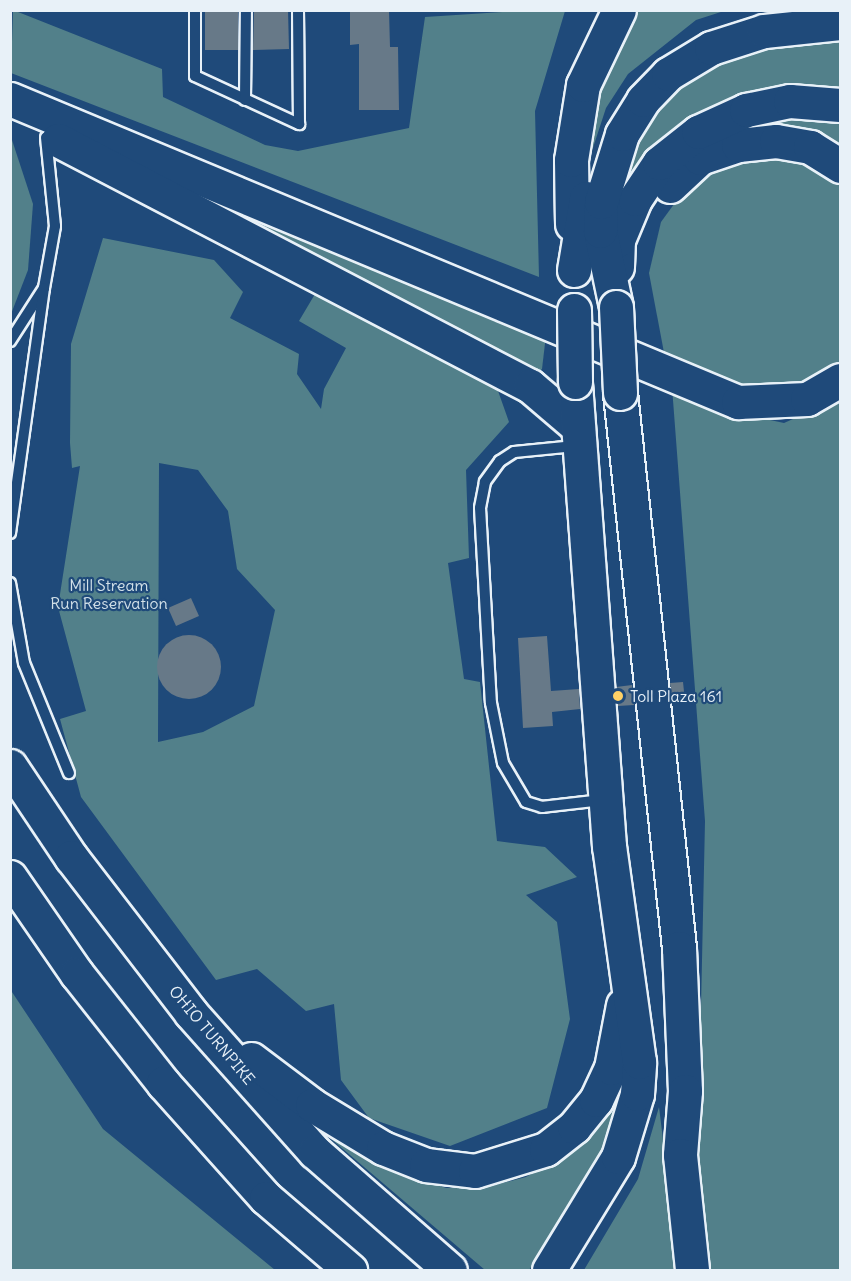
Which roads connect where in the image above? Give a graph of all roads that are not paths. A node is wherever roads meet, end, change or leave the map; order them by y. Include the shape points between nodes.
1 (195, 10) edge
2 (246, 10) edge
3 (297, 10) edge
4 (619, 10) edge
5 (803, 10) edge
6 (840, 23) edge
7 (10, 99) edge
8 (245, 100) junction
9 (840, 105) edge
10 (10, 116) edge
11 (50, 126) junction
12 (840, 166) edge
13 (574, 270) junction
14 (44, 288) junction
15 (616, 307) junction
16 (10, 341) edge
17 (840, 380) edge
18 (578, 436) junction
19 (10, 532) edge
20 (10, 583) edge
21 (10, 766) edge
22 (69, 773) dead end
23 (605, 800) junction
24 (10, 877) edge
25 (679, 948) junction
26 (627, 961) junction
27 (191, 1013) junction
28 (266, 1198) junction
29 (562, 1264) edge
30 (329, 1270) edge
31 (350, 1270) edge
32 (450, 1270) edge
33 (692, 1270) edge

1 - 8 lane via 195,76
2 - 8 lane
3 - 8 lane via 299,124
4 - 13 highway via 583,85 571,160
5 - 13 highway via 744,19 687,43 647,71 600,138
6 - 15 highway via 764,31 711,48 668,74 644,100 622,134 602,202 600,231
7 - 11 highway
9 - 15 highway via 790,101 746,110 698,132 659,163 622,229
10 - 11 highway
11 - 14 lane via 55,226
11 - 17 highway via 738,402 807,399
11 - 18 highway via 530,386
12 - 15 highway via 810,147 776,141 738,145 700,158 672,182 652,212
13 - 18 highway, bridge
14 - 16 lane
14 - 19 lane
15 - 25 highway, bridge via 620,393
18 - 23 highway
18 - 23 lane via 514,452 500,461 485,482 480,508 492,711 503,763 526,802 542,807
20 - 22 lane via 24,663
21 - 27 highway, OHIO TURNPIKE via 71,858
23 - 26 highway
24 - 28 highway via 84,983
25 - 29 highway via 657,1026 651,1103 626,1173
25 - 33 highway via 685,1091 680,1155
26 - 27 highway via 619,1035 596,1100 546,1149 475,1172 426,1165 383,1148 312,1105
26 - 29 highway via 638,1032 637,1094 618,1157
27 - 32 highway, OHIO TURNPIKE via 315,1152
28 - 30 highway
28 - 31 highway

